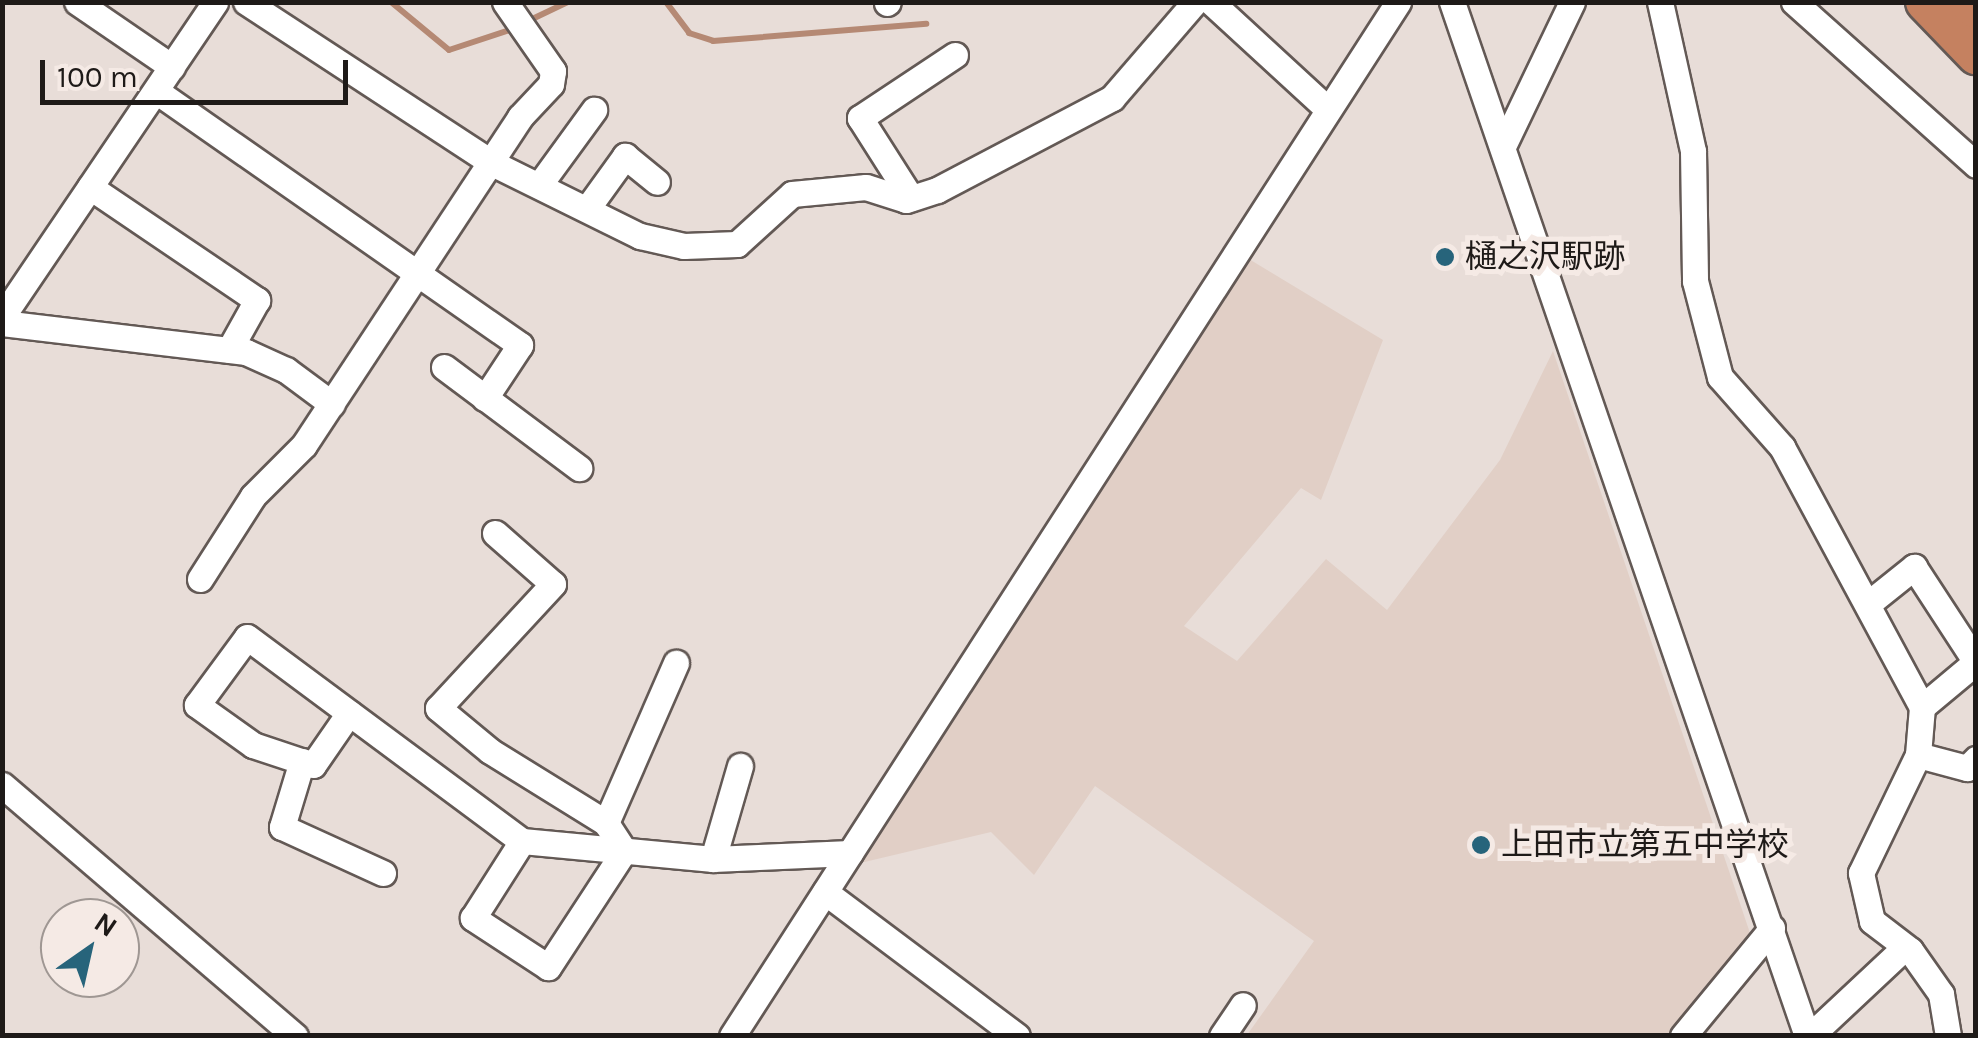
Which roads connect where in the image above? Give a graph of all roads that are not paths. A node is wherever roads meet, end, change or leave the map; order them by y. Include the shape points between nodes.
1 (77, 2) edge
2 (215, 2) edge
3 (246, 2) edge
4 (1195, 2) edge
5 (1210, 2) edge
6 (1398, 2) edge
7 (1452, 2) edge
8 (1572, 2) edge
9 (1660, 2) edge
10 (1794, 2) edge
11 (1925, 2) edge
12 (1969, 2) edge
13 (1976, 9) edge
14 (516, 18) edge
15 (956, 55) dead end
16 (1976, 55) edge
17 (172, 67) junction
18 (156, 91) junction
19 (1326, 107) junction
20 (594, 110) dead end
21 (1504, 144) junction
22 (492, 162) junction
23 (1976, 165) edge
24 (656, 182) dead end
25 (1976, 183) edge
26 (540, 184) junction
27 (90, 187) junction
28 (911, 198) junction
29 (589, 206) junction
30 (421, 271) junction
31 (2, 320) edge
32 (229, 350) junction
33 (444, 367) dead end
34 (485, 398) junction
35 (332, 404) junction
36 (579, 468) dead end
37 (495, 532) dead end
38 (200, 579) dead end
39 (1869, 603) junction
40 (1976, 662) edge
41 (676, 663) dead end
42 (1922, 707) junction
43 (349, 712) junction
44 (1918, 755) junction
45 (1976, 759) edge
46 (302, 762) junction
47 (740, 766) dead end
48 (2, 785) edge
49 (606, 823) junction
50 (522, 841) junction
51 (624, 851) junction
52 (850, 853) junction
53 (713, 859) junction
54 (382, 873) dead end
55 (825, 892) junction
56 (1772, 928) junction
57 (1906, 947) junction
58 (1243, 1005) dead end
59 (295, 1036) edge
60 (732, 1036) edge
61 (1017, 1036) edge
62 (1222, 1036) edge
63 (1683, 1036) edge
64 (1809, 1036) edge
65 (1948, 1036) edge

1 - 17 street
2 - 17 street
3 - 22 street
4 - 28 street via 1112,98 980,170
5 - 19 street
6 - 19 street
7 - 21 street
8 - 21 street
9 - 39 street via 1693,151 1694,281 1720,377 1782,447
10 - 23 street
11 - 16 highway
12 - 13 highway
14 - 22 street via 552,71 551,84
15 - 28 street via 860,118
17 - 18 street
18 - 27 street
18 - 30 street
19 - 52 street
20 - 26 street
21 - 56 street
22 - 26 street
22 - 30 street
23 - 25 street
24 - 29 street via 625,156
26 - 29 street
27 - 31 street
27 - 32 street via 258,300
28 - 29 street via 866,187 792,194 737,244 684,246 640,236
30 - 34 street via 520,345
30 - 35 street
31 - 32 street
32 - 35 street via 270,360
33 - 34 street
34 - 36 street
35 - 38 street via 304,445 252,496
37 - 49 street via 553,584 438,708 490,751
39 - 40 street via 1914,567
39 - 42 street
40 - 42 street
41 - 49 street
42 - 44 street
43 - 46 street via 313,766
43 - 46 street via 247,637 197,706 253,744
43 - 50 street
44 - 45 street via 1967,768
44 - 57 street via 1862,873 1872,920
46 - 54 street via 282,828
47 - 53 street
48 - 59 street
49 - 51 street
50 - 51 street
50 - 51 street via 473,918 548,967
51 - 53 street
52 - 53 street
52 - 55 street
55 - 60 street
55 - 61 street
56 - 63 street
56 - 64 street
57 - 64 street
57 - 65 street via 1942,994
58 - 62 street

